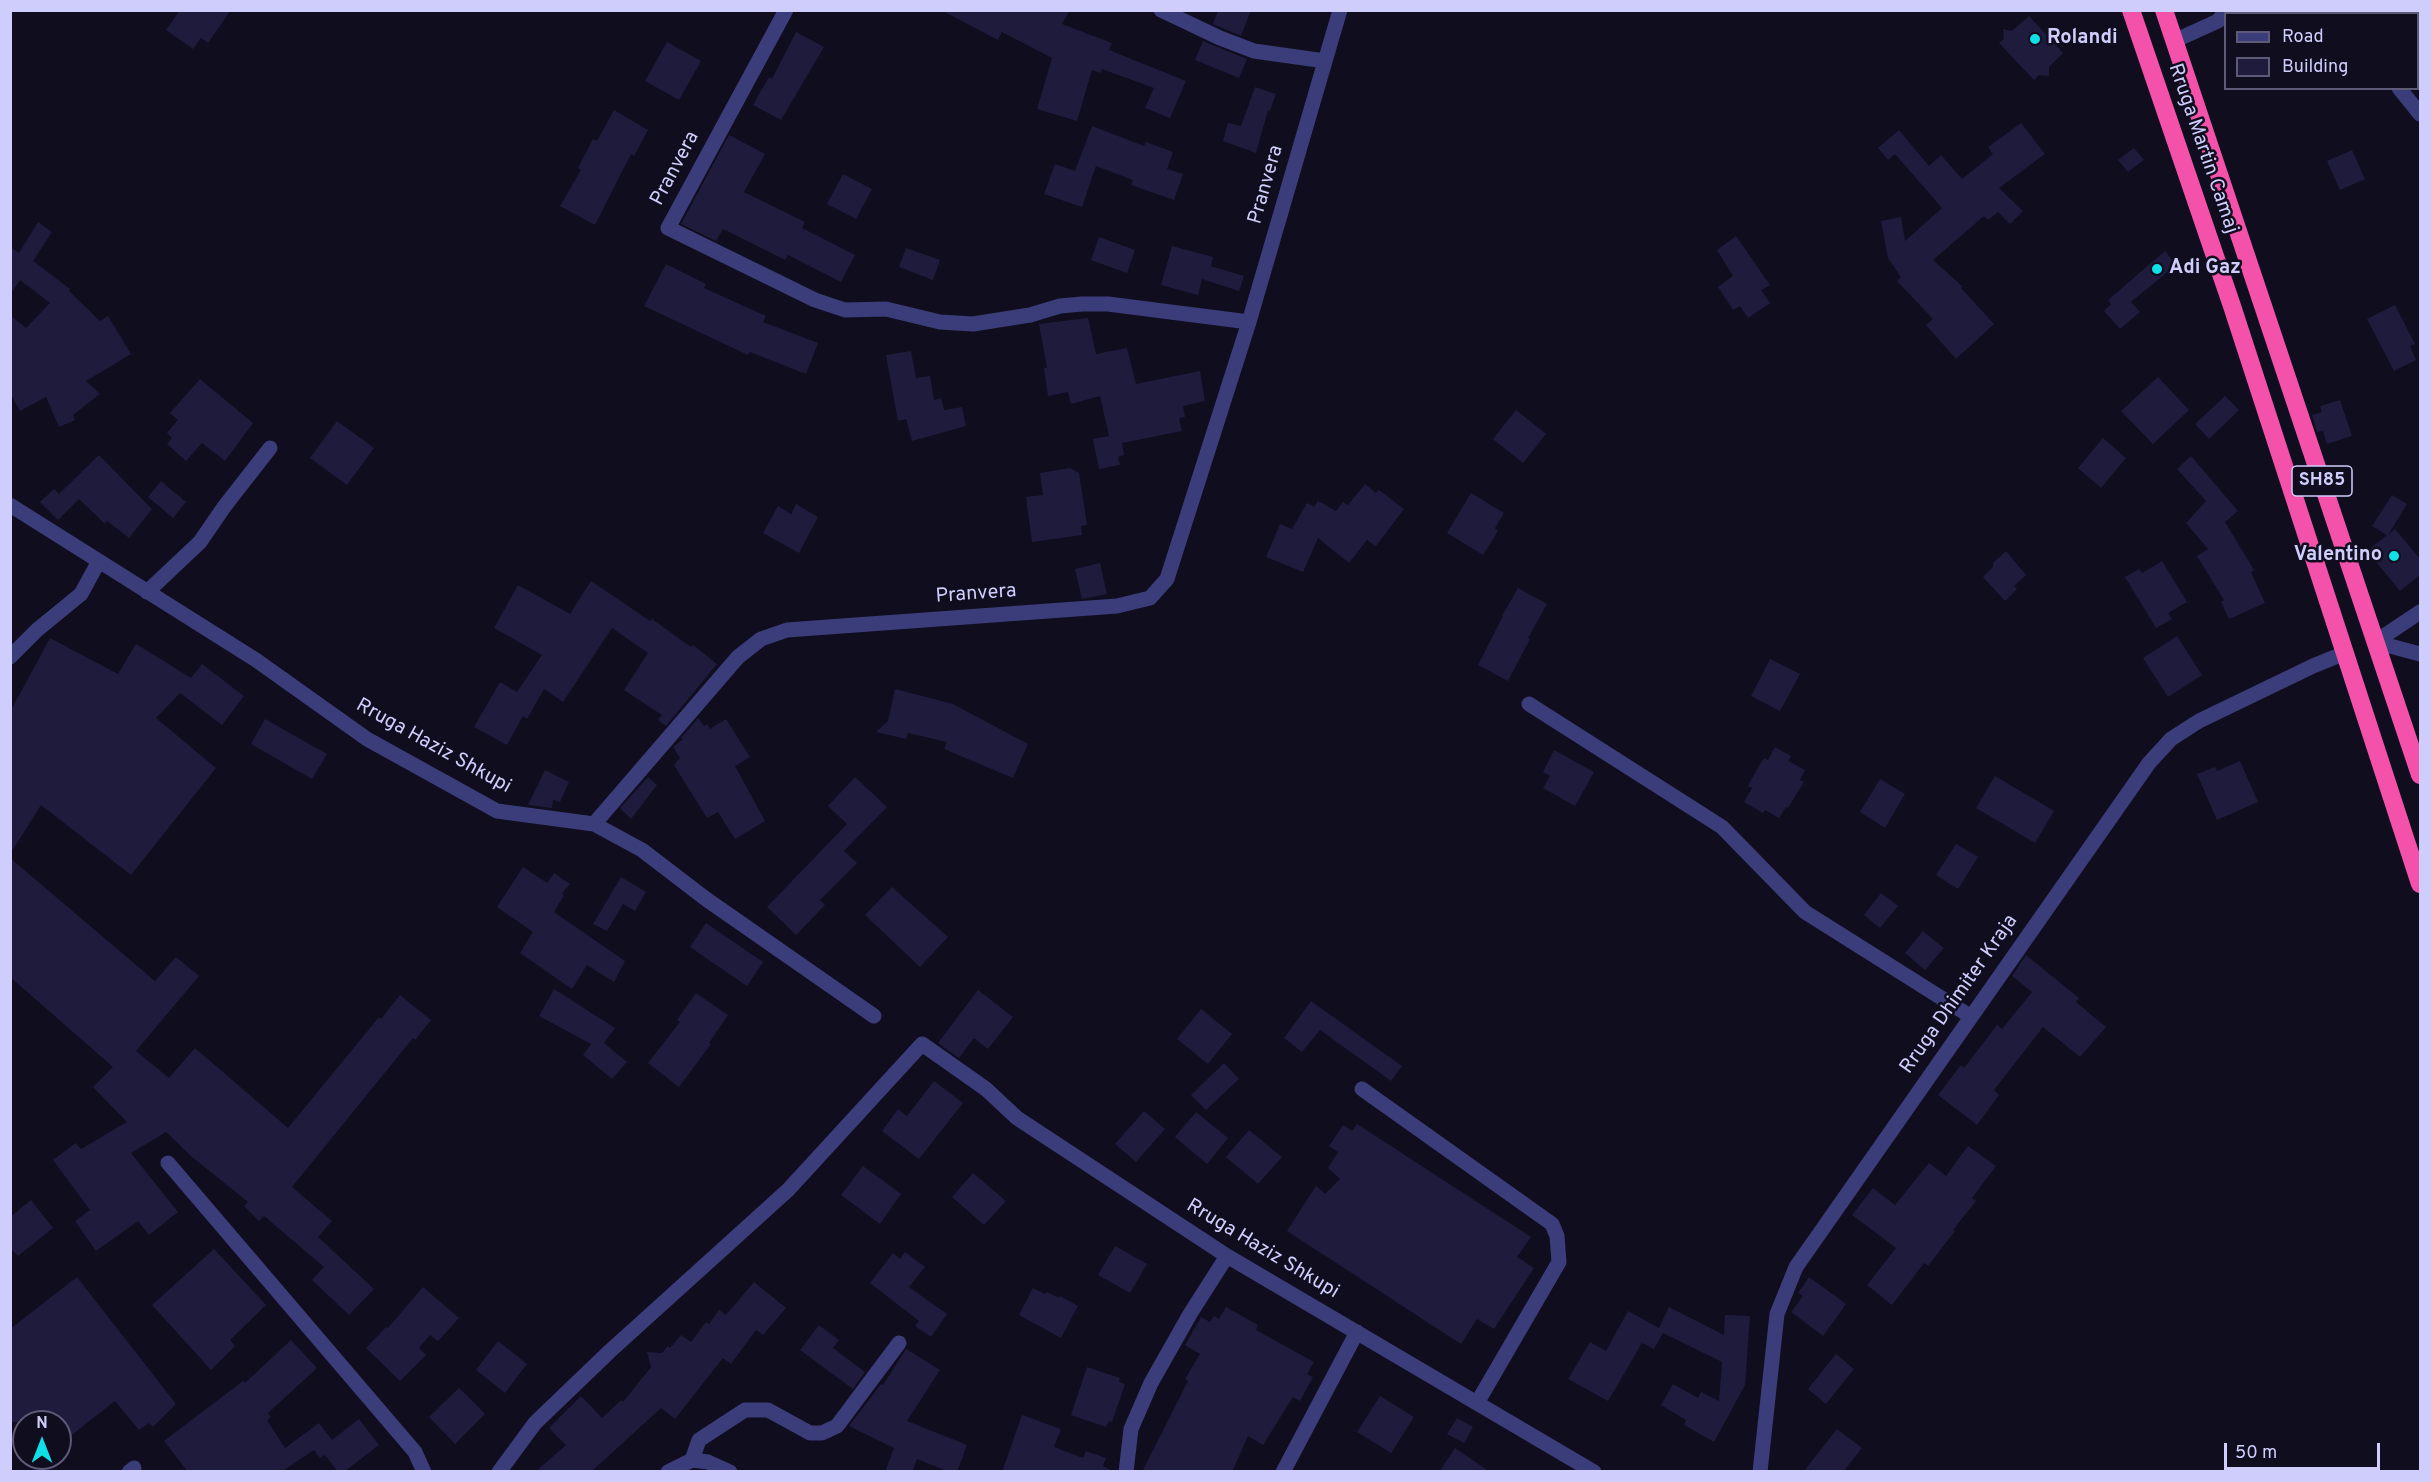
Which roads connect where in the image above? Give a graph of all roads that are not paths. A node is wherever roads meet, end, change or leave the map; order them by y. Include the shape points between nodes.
1 (786, 10) edge
2 (1161, 10) edge
3 (1340, 10) edge
4 (2131, 10) edge
5 (2164, 10) edge
6 (2224, 13) edge
7 (2174, 41) junction
8 (1325, 61) junction
9 (2401, 90) edge
10 (2421, 114) edge
11 (1250, 322) junction
12 (270, 448) dead end
13 (10, 505) edge
14 (99, 561) junction
15 (147, 591) junction
16 (2421, 612) edge
17 (2375, 642) junction
18 (2345, 653) junction
19 (2421, 654) edge
20 (10, 657) edge
21 (1529, 704) dead end
22 (2416, 745) edge
23 (2421, 775) edge
24 (594, 824) junction
25 (2421, 884) edge
26 (874, 1016) dead end
27 (1970, 1016) junction
28 (1362, 1089) dead end
29 (168, 1163) dead end
30 (1227, 1257) junction
31 (1357, 1332) junction
32 (899, 1343) dead end
33 (1477, 1403) junction
34 (692, 1461) junction
35 (424, 1472) edge
36 (499, 1472) edge
37 (668, 1472) edge
38 (730, 1472) edge
39 (1126, 1472) edge
40 (1283, 1472) edge
41 (1594, 1472) edge
42 (1760, 1472) edge

1 - 11 street, Pranvera via 668,228 815,300 845,310 886,309 940,322 973,324 1060,306 1091,304
2 - 8 street via 1254,51
3 - 8 street, Pranvera
4 - 18 highway, Rruga Martin Camaj / SH85
5 - 7 highway, Rruga Martin Camaj / SH85
6 - 7 street via 2218,21
7 - 17 highway, Rruga Martin Camaj / SH85
8 - 11 street, Pranvera
9 - 10 street
11 - 24 street, Pranvera via 1167,579 1150,598 1118,606 787,630 761,639 738,657
12 - 15 street via 200,542
13 - 14 street, Rruga Haziz Shkupi
14 - 15 street, Rruga Haziz Shkupi
14 - 20 street via 81,594
15 - 24 street, Rruga Haziz Shkupi via 256,660 367,740 498,811
16 - 17 street
17 - 19 street
17 - 22 highway, Rruga Martin Camaj / SH85
18 - 25 highway, Rruga Martin Camaj / SH85
18 - 27 street, Rruga Dhimiter Kraja via 2199,721 2170,739
21 - 27 street via 1722,827 1805,912
22 - 23 highway, Rruga Martin Camaj / SH85
24 - 26 street, Rruga Haziz Shkupi via 642,850
27 - 42 street, Rruga Dhimiter Kraja via 1796,1267 1777,1314
28 - 33 street via 1552,1224 1557,1236 1559,1262
29 - 35 street via 415,1452
30 - 31 street, Rruga Haziz Shkupi
30 - 36 street, Rruga Haziz Shkupi via 1017,1118 986,1089 922,1044 788,1190 535,1423
30 - 39 street via 1150,1383 1131,1429
31 - 33 street, Rruga Haziz Shkupi
31 - 40 street
32 - 34 street via 837,1426 822,1433 810,1433 768,1410 745,1410 699,1440
33 - 41 street, Rruga Haziz Shkupi
34 - 37 street
34 - 38 street via 708,1462

